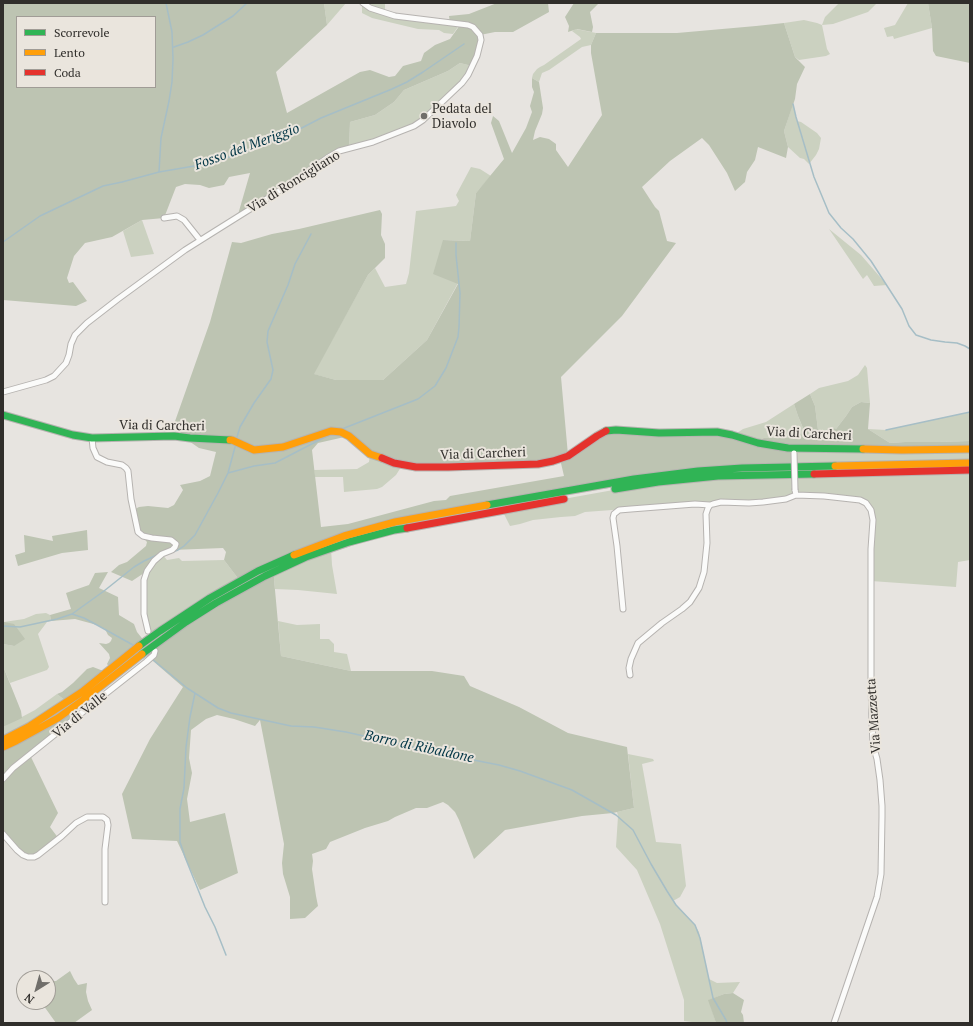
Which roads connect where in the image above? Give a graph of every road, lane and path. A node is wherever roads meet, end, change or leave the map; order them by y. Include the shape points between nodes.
1 (363, 3) edge
2 (164, 218) dead end
3 (200, 240) junction
4 (3, 392) edge
5 (3, 415) edge
6 (92, 438) junction
7 (970, 449) edge
8 (794, 450) junction
9 (970, 463) edge
10 (970, 470) edge
11 (795, 492) junction
12 (710, 505) junction
13 (623, 609) dead end
14 (148, 631) dead end
15 (155, 651) dead end
16 (630, 675) dead end
17 (3, 740) edge
18 (3, 747) edge
19 (3, 779) edge
20 (3, 834) edge
21 (105, 902) dead end
22 (834, 1023) edge

1 - 3 street, Via di Roncigliano via 395,16 473,27 481,40 468,75 414,126 373,142 339,151
2 - 3 street via 177,216 184,220
3 - 4 street, Via di Roncigliano via 87,323 75,335 66,363 54,376
5 - 6 main road, Via di Carcheri
6 - 8 main road, Via di Carcheri via 174,436 223,439 261,450 283,447 331,431 349,436 370,454 394,463 416,467 538,464 568,456 606,431 616,430 659,433 717,432 758,444
6 - 14 street via 97,457 122,465 128,471 138,532 143,536 171,540 176,544 172,550 154,560 144,580 144,614
7 - 8 main road, Via di Carcheri
8 - 11 street, bridge
9 - 17 main road via 698,471 634,479 454,511 349,534 258,571 210,598 131,652 82,692 30,726
10 - 18 main road via 718,476 658,482 362,538 306,557 233,593 186,622 58,718
11 - 12 street, Via Mazzetta via 786,500 722,502
11 - 22 street, Via Mazzetta via 860,500 871,510 873,520 870,681 881,799 881,874 877,897
12 - 13 street, Via Mazzetta via 619,510 614,514 612,518
12 - 16 street via 706,514 704,572 699,588 690,602 638,643 631,659
15 - 19 street, Via di Valle via 150,658 13,768
20 - 21 street via 23,855 34,857 76,823 87,817 104,817 108,825 105,849

